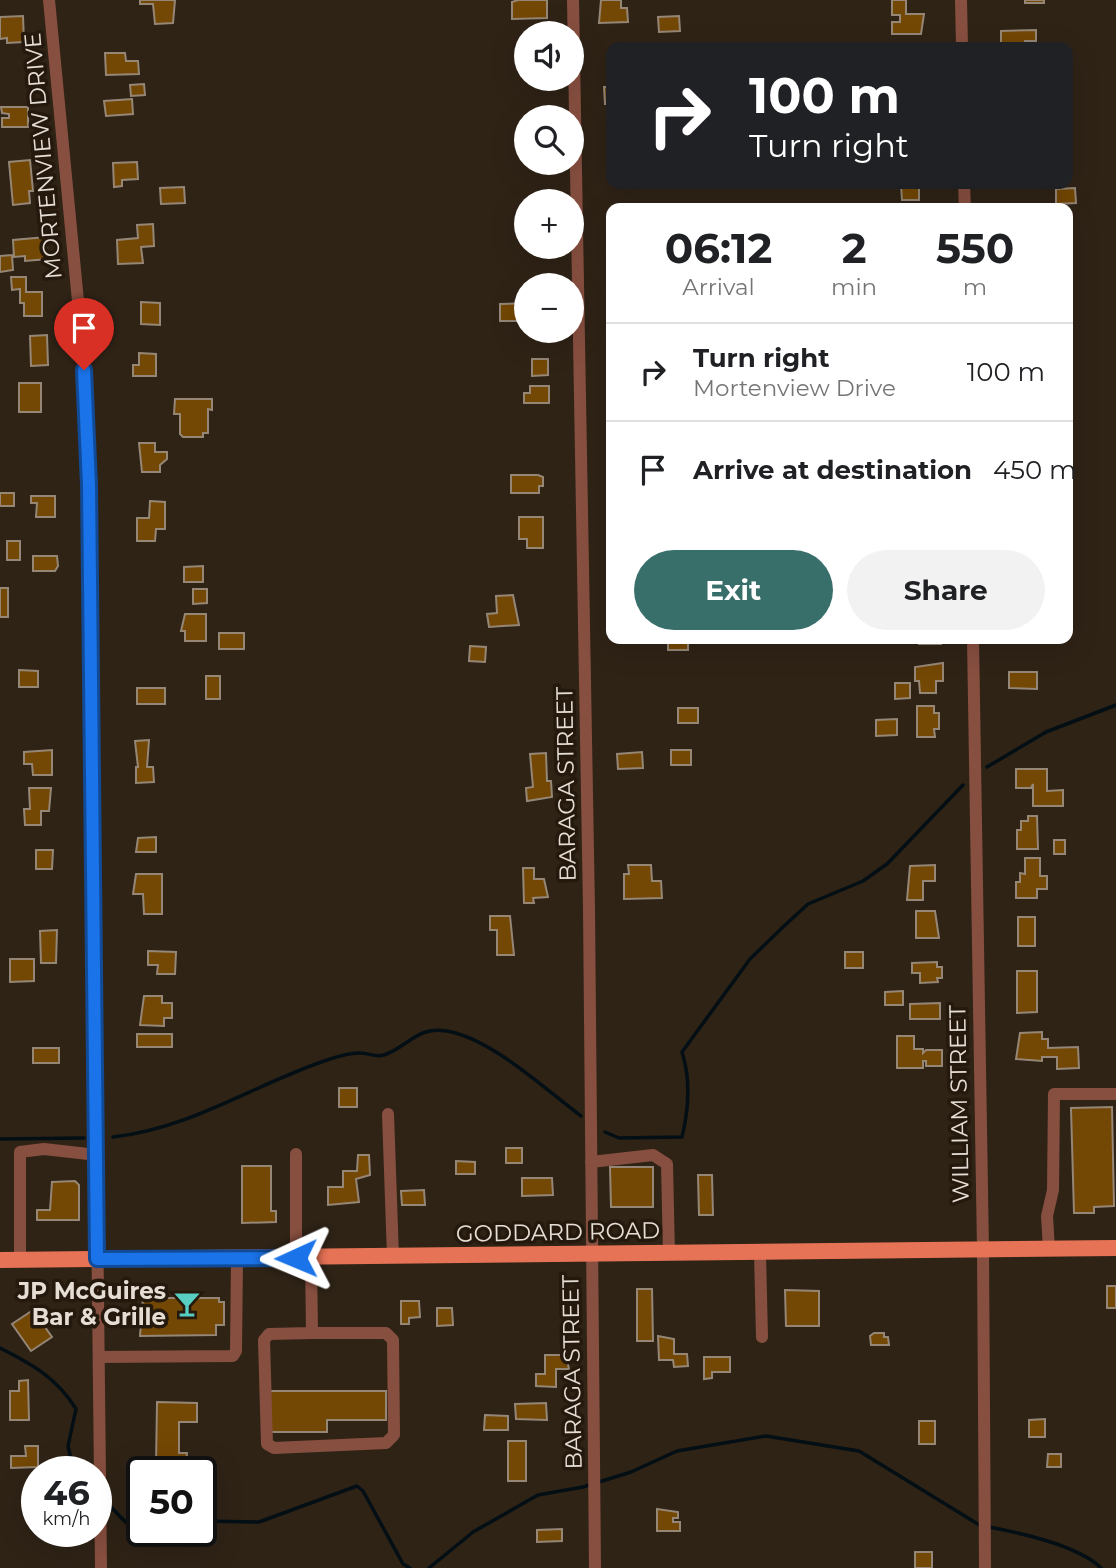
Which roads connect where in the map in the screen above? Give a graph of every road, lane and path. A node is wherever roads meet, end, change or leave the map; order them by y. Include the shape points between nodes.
1 (49, 0) edge
2 (573, 0) edge
3 (961, 0) edge
4 (962, 42) edge
5 (972, 644) edge
6 (1116, 1094) edge
7 (388, 1114) dead end
8 (296, 1154) dead end
9 (97, 1155) junction
10 (591, 1162) junction
11 (1116, 1248) edge
12 (1049, 1249) junction
13 (983, 1250) junction
14 (760, 1253) junction
15 (669, 1254) junction
16 (590, 1255) junction
17 (393, 1256) junction
18 (304, 1257) junction
19 (237, 1258) junction
20 (97, 1259) junction
21 (0, 1260) edge
22 (20, 1260) junction
23 (312, 1334) junction
24 (762, 1337) dead end
25 (99, 1357) junction
26 (101, 1568) edge
27 (596, 1568) edge
28 (985, 1568) edge

1 - 9 street, MORTENVIEW DRIVE via 88,436
2 - 10 street, BARAGA STREET
3 - 4 street
5 - 13 street, WILLIAM STREET
6 - 12 street via 1054,1094
7 - 17 street
8 - 18 street
9 - 20 street, MORTENVIEW DRIVE
9 - 22 street via 20,1152
10 - 15 street via 653,1155 667,1164
10 - 16 street, BARAGA STREET
11 - 12 main road, GODDARD ROAD
12 - 13 main road, GODDARD ROAD
13 - 14 main road, GODDARD ROAD
13 - 28 street, WILLIAM STREET
14 - 15 main road, GODDARD ROAD
14 - 24 street
15 - 16 main road, GODDARD ROAD
16 - 17 main road, GODDARD ROAD
16 - 27 street, BARAGA STREET
17 - 18 main road, GODDARD ROAD
18 - 19 main road, GODDARD ROAD
18 - 23 street
19 - 20 main road, GODDARD ROAD
19 - 25 street via 233,1356
20 - 22 main road, GODDARD ROAD
20 - 25 street, MORTENVIEW DRIVE
21 - 22 main road, GODDARD ROAD
23 - 23 street via 268,1334 264,1340 267,1444 274,1448 386,1443 394,1435 393,1340 386,1333
25 - 26 street, MORTENVIEW DRIVE

